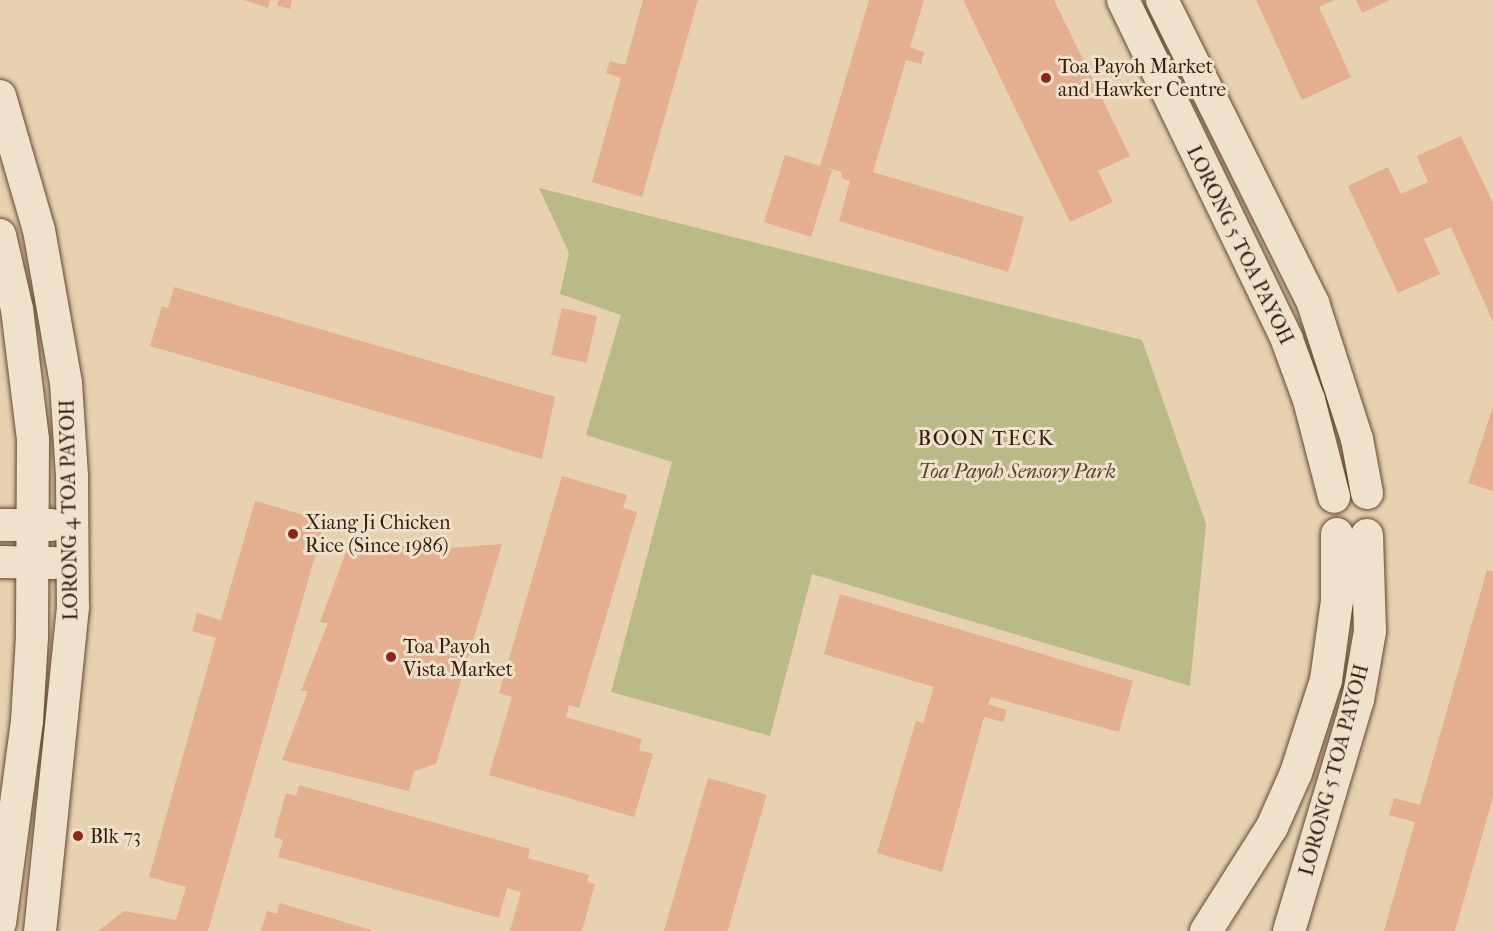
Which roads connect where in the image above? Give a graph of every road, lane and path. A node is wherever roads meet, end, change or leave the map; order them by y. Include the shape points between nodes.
1 (1124, 0) edge
2 (1162, 0) edge
3 (0, 96) edge
4 (0, 235) edge
5 (1367, 493) junction
6 (1334, 498) junction
7 (15, 525) edge
8 (72, 525) junction
9 (1352, 535) junction
10 (0, 562) edge
11 (31, 562) junction
12 (72, 564) junction
13 (0, 923) edge
14 (40, 931) edge
15 (1206, 931) edge
16 (1289, 931) edge

1 - 6 street, LORONG 5 TOA PAYOH via 1287,340 1309,400
2 - 5 street, LORONG 5 TOA PAYOH via 1313,303 1357,439
3 - 8 street, LORONG 4 TOA PAYOH via 39,230 58,330 66,383
4 - 7 street, LORONG 4 TOA PAYOH via 17,309 29,401
5 - 6 street via 1346,490
5 - 9 street, LORONG 5 TOA PAYOH via 1379,512
6 - 9 street, LORONG 5 TOA PAYOH via 1328,521
7 - 8 street
7 - 11 street, LORONG 4 TOA PAYOH
8 - 12 street, LORONG 4 TOA PAYOH
9 - 15 street, LORONG 5 TOA PAYOH via 1337,601 1326,680 1296,773 1272,826
9 - 16 street, LORONG 5 TOA PAYOH via 1370,631 1358,700
10 - 11 street
11 - 12 street
11 - 13 street, LORONG 4 TOA PAYOH via 27,721
12 - 14 street, LORONG 4 TOA PAYOH via 73,607

